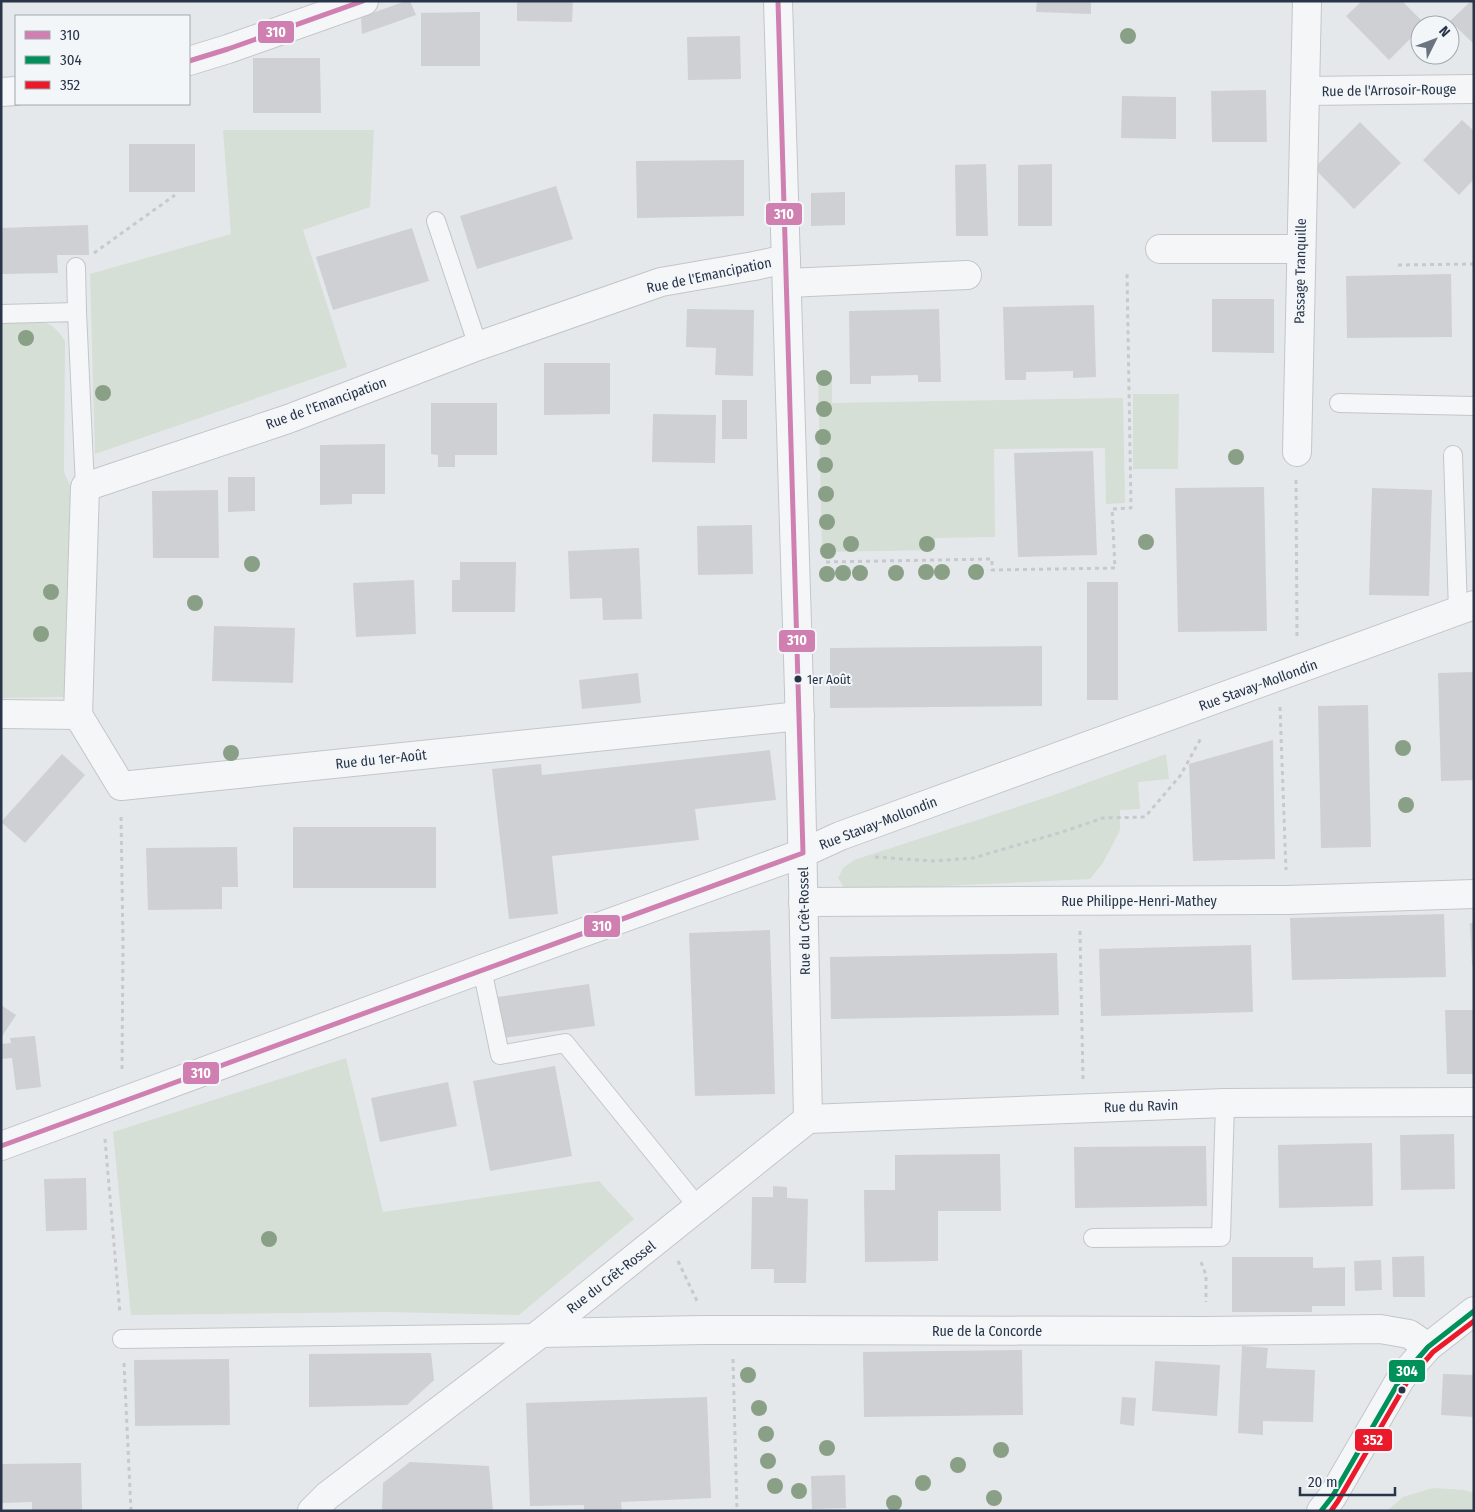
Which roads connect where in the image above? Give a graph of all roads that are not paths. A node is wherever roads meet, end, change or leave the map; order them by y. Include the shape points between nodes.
1 (364, 1) edge
2 (778, 1) edge
3 (1306, 1) edge
4 (190, 61) edge
5 (1474, 89) edge
6 (15, 91) edge
7 (1304, 91) junction
8 (1, 92) edge
9 (436, 221) dead end
10 (1160, 249) dead end
11 (1300, 250) junction
12 (76, 267) road end
13 (786, 271) junction
14 (967, 276) dead end
15 (77, 312) junction
16 (1, 314) edge
17 (478, 346) junction
18 (1339, 403) dead end
19 (1474, 406) edge
20 (1453, 455) dead end
21 (1296, 463) road end
22 (84, 487) junction
23 (1466, 608) edge
24 (1, 714) edge
25 (78, 715) junction
26 (800, 716) junction
27 (803, 853) junction
28 (1474, 894) edge
29 (803, 902) junction
30 (482, 969) junction
31 (1474, 1102) edge
32 (1225, 1103) junction
33 (808, 1119) junction
34 (1, 1146) edge
35 (698, 1207) junction
36 (1093, 1238) dead end
37 (1474, 1311) edge
38 (541, 1333) junction
39 (122, 1339) dead end
40 (1428, 1347) junction
41 (312, 1511) edge
42 (1321, 1511) edge

1 - 4 street
2 - 13 street, Rue du Crêt-Rossel
3 - 7 street, Rue de l'Arrosoir-Rouge
5 - 7 street, Rue de l'Arrosoir-Rouge
6 - 8 street
7 - 11 street, Passage Tranquille
9 - 17 lane
10 - 11 street
11 - 21 street, Passage Tranquille
12 - 15 lane
13 - 14 street, Rue de l'Emancipation
13 - 17 street, Rue de l'Emancipation via 754,266 661,282
13 - 26 street, Rue du Crêt-Rossel
15 - 16 lane
15 - 22 lane
17 - 22 street, Rue de l'Emancipation via 288,419
18 - 19 lane
20 - 23 lane
22 - 25 street
23 - 27 street, Rue Stavay-Mollondin via 840,836
24 - 25 street
25 - 26 street, Rue du 1er-Août via 121,786
26 - 27 street, Rue du Crêt-Rossel
27 - 29 street, Rue du Crêt-Rossel
27 - 30 street, Rue Stavay-Mollondin
28 - 29 street, Rue Philippe-Henri-Mathey via 1288,900
29 - 33 street, Rue du Crêt-Rossel
30 - 34 street, Rue Stavay-Mollondin
30 - 35 lane via 500,1055 565,1043
31 - 32 street, Rue du Ravin
32 - 33 street, Rue du Ravin
32 - 36 lane via 1221,1238
33 - 35 street, Rue du Crêt-Rossel
35 - 38 street, Rue du Crêt-Rossel
37 - 40 street
38 - 39 lane
38 - 40 street, Rue de la Concorde via 1380,1329 1409,1334
38 - 41 street, Rue du Crêt-Rossel via 327,1496
40 - 42 street via 1401,1378

